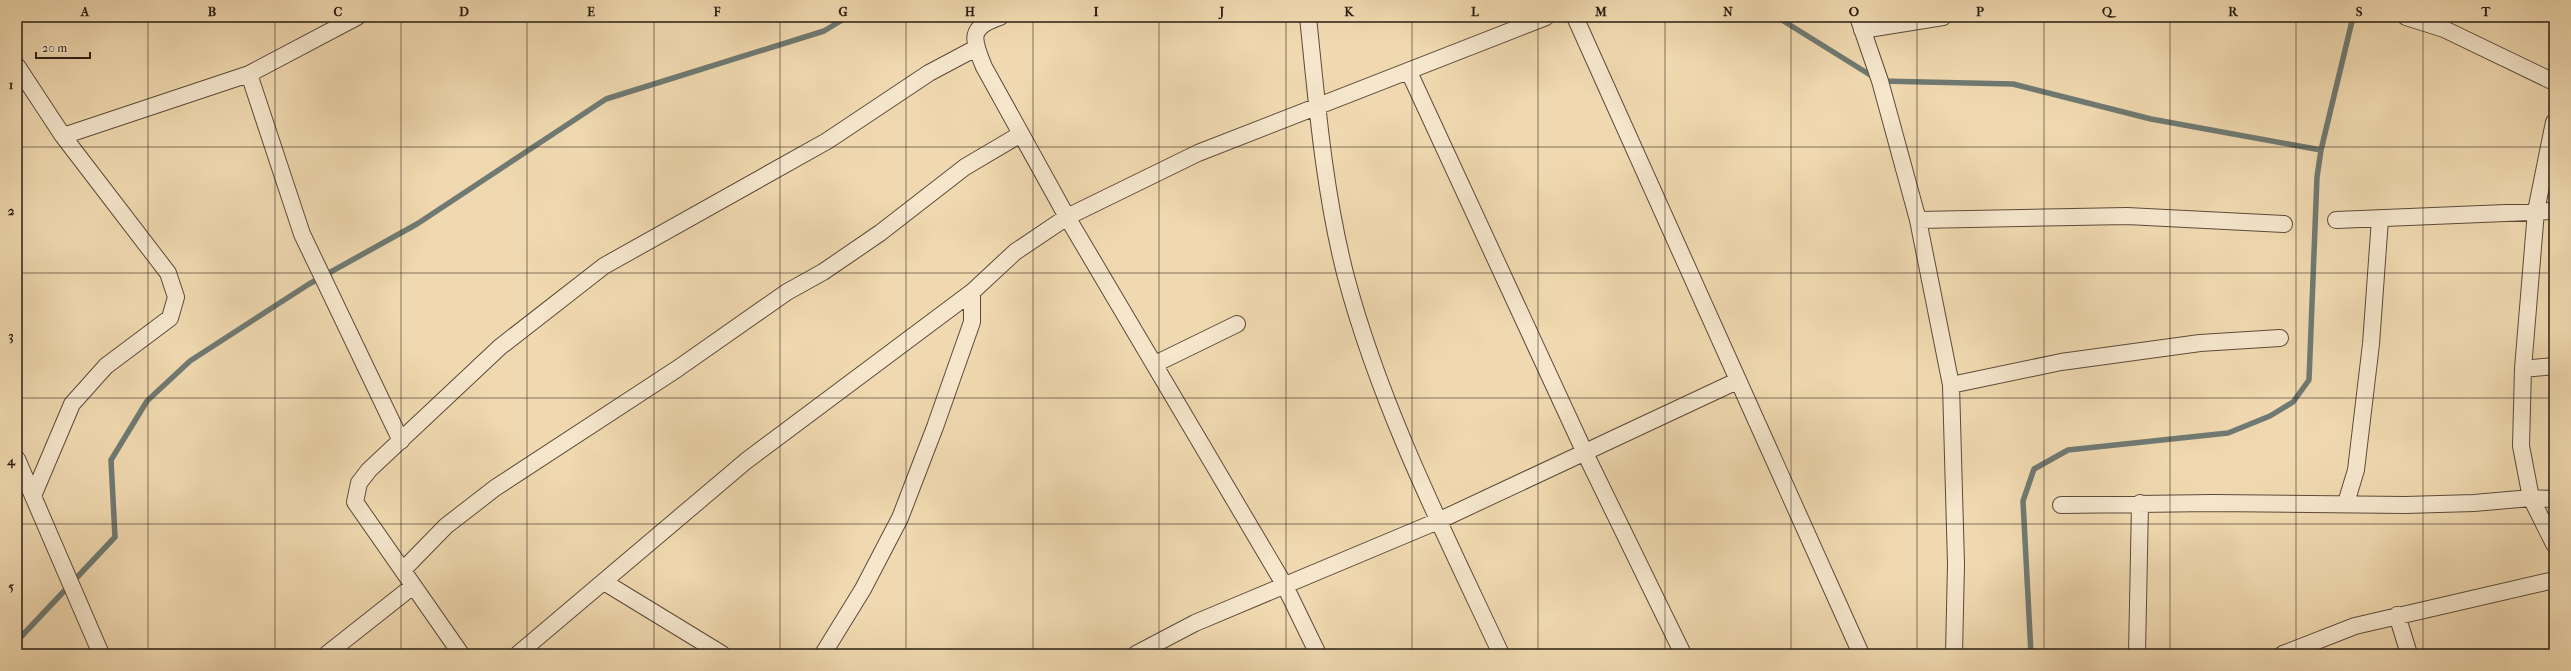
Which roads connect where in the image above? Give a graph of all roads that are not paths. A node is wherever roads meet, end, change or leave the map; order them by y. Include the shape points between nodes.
1 (357, 17) edge
2 (1000, 17) edge
3 (1308, 17) edge
4 (1546, 17) edge
5 (1575, 17) edge
6 (1943, 17) edge
7 (2406, 17) edge
8 (1860, 24) edge
9 (976, 48) junction
10 (17, 66) edge
11 (1409, 72) junction
12 (249, 74) junction
13 (2554, 82) edge
14 (1318, 108) junction
15 (2554, 122) edge
16 (1021, 134) junction
17 (63, 136) junction
18 (2536, 210) junction
19 (2554, 211) edge
20 (1067, 217) junction
21 (2380, 219) junction
22 (1918, 220) junction
23 (2336, 220) dead end
24 (2284, 224) dead end
25 (972, 292) junction
26 (1237, 324) dead end
27 (2280, 338) dead end
28 (1155, 364) junction
29 (2554, 366) edge
30 (2523, 368) junction
31 (1737, 381) junction
32 (1951, 385) junction
33 (401, 441) junction
34 (1585, 452) junction
35 (17, 459) edge
36 (33, 496) junction
37 (2531, 498) junction
38 (2554, 499) edge
39 (2140, 503) junction
40 (2346, 503) junction
41 (2061, 505) dead end
42 (1438, 521) junction
43 (2554, 544) edge
44 (403, 570) junction
45 (2554, 580) edge
46 (604, 582) junction
47 (1284, 584) junction
48 (413, 586) junction
49 (2397, 616) junction
50 (101, 654) edge
51 (326, 654) edge
52 (461, 654) edge
53 (518, 654) edge
54 (722, 654) edge
55 (823, 654) edge
56 (1136, 654) edge
57 (1318, 654) edge
58 (1501, 654) edge
59 (1683, 654) edge
60 (1861, 654) edge
61 (1954, 654) edge
62 (2137, 654) edge
63 (2283, 654) edge
64 (2409, 654) edge

1 - 12 street
2 - 9 street via 977,29 974,37
3 - 14 street
4 - 11 street
5 - 31 street
6 - 8 street
7 - 13 street via 2444,29
8 - 22 street via 1880,81
9 - 16 street
9 - 33 street via 929,73 827,141 604,266 500,347
10 - 17 street
11 - 14 street
11 - 34 street
12 - 17 street
12 - 33 street via 302,234
14 - 20 street via 1198,153
14 - 42 street via 1334,221 1347,278 1382,385
15 - 18 street
16 - 20 street
16 - 44 street via 965,167 880,233 829,268 787,292 495,488 446,526
17 - 36 street via 168,273 176,297 170,318 106,366 72,404
18 - 19 street
18 - 21 street
18 - 30 street
20 - 25 street via 1016,252
20 - 28 street
21 - 23 street
21 - 40 street via 2371,344 2356,470
22 - 24 street via 2127,216
22 - 32 street
25 - 46 street via 746,461
25 - 55 street via 972,322 900,518 863,589
26 - 28 street
27 - 32 street via 2200,344 2092,358
28 - 47 street
29 - 30 street
30 - 37 street via 2521,446
31 - 34 street
31 - 60 street
32 - 61 street via 1955,495
33 - 44 street via 359,483 355,502
34 - 42 street
34 - 59 street
35 - 36 street
36 - 50 street
37 - 38 street
37 - 40 street via 2405,505
37 - 43 street
39 - 40 street
39 - 41 street
39 - 62 street
42 - 47 street
42 - 58 street
44 - 48 street
45 - 49 street
46 - 53 street
46 - 54 street
47 - 56 street via 1194,623
47 - 57 street
48 - 51 street
48 - 52 street
49 - 63 street via 2355,626
49 - 64 street

